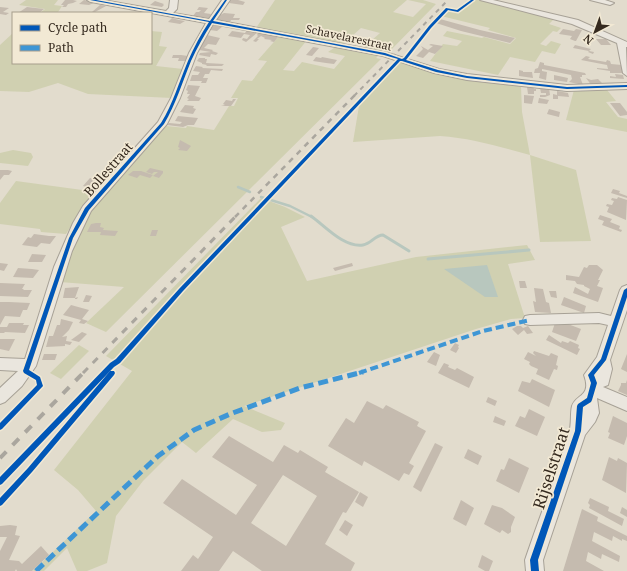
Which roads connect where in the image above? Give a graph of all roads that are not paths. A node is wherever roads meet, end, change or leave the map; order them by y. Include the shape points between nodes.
1 (91, 0) edge
2 (174, 0) edge
3 (226, 0) edge
4 (484, 0) edge
5 (594, 0) edge
6 (610, 3) dead end
7 (169, 13) junction
8 (211, 22) junction
9 (624, 44) edge
10 (627, 73) edge
11 (627, 86) edge
12 (627, 290) edge
13 (530, 320) dead end
14 (616, 322) junction
15 (0, 364) edge
16 (29, 365) junction
17 (592, 391) junction
18 (0, 397) edge
19 (627, 404) edge
20 (531, 567) edge

1 - 7 street, Schavelarestraat
2 - 7 street via 173,9
3 - 8 street, Bollestraat
4 - 9 street via 575,22
5 - 6 street
7 - 8 street, Schavelarestraat
8 - 11 street, Schavelarestraat via 392,56 437,71 467,77 559,87
8 - 16 street, Bollestraat via 193,53 176,99 162,124 87,209 80,221 71,238
9 - 10 street
12 - 14 street
13 - 14 street via 599,318
14 - 17 street via 603,360 603,380
15 - 16 street
16 - 18 street, Bollestraat via 20,378
17 - 19 street
17 - 20 street, Rijselstraat via 592,412 578,431

